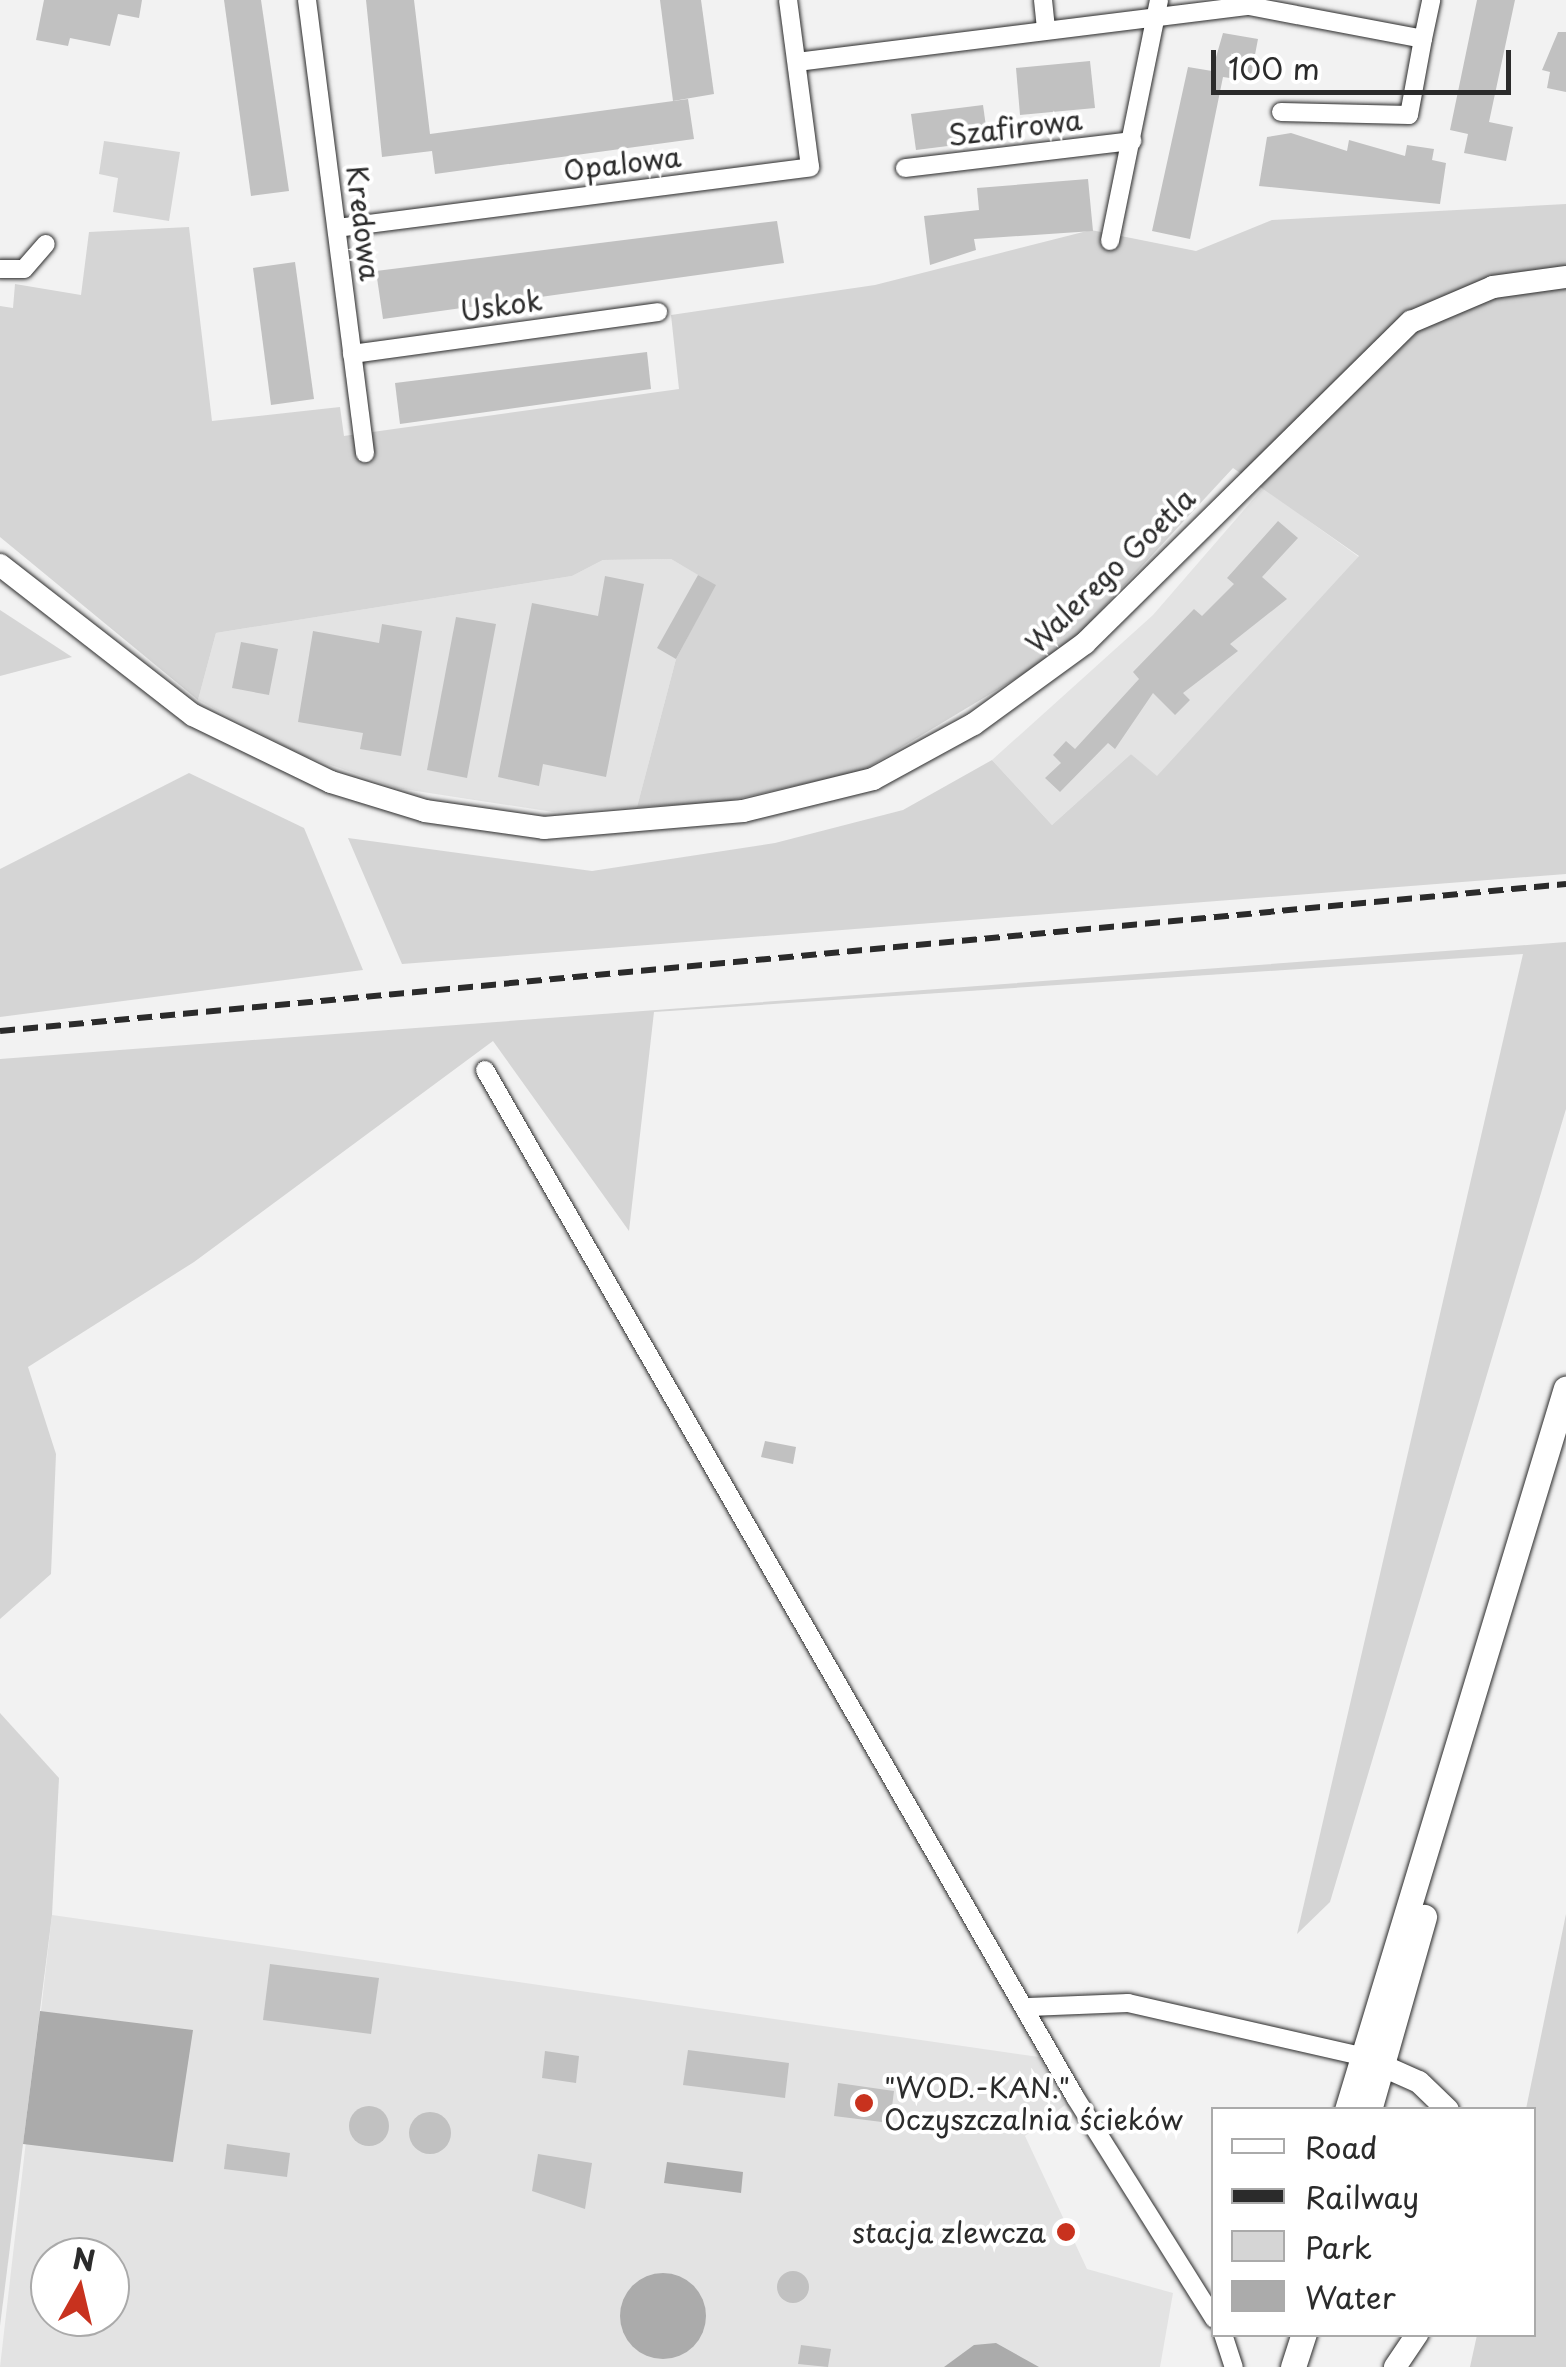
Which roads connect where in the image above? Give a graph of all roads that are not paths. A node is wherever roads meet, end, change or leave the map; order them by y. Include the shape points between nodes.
1 (307, 0) edge
2 (788, 0) edge
3 (1043, 0) edge
4 (1431, 0) edge
5 (1157, 10) edge
6 (1046, 28) junction
7 (1423, 39) junction
8 (797, 62) junction
9 (1281, 112) dead end
10 (1132, 141) junction
11 (905, 168) dead end
12 (338, 228) junction
13 (1110, 242) dead end
14 (46, 244) dead end
15 (0, 269) edge
16 (1566, 277) edge
17 (658, 312) dead end
18 (352, 354) junction
19 (365, 452) dead end
20 (0, 565) edge
21 (484, 1070) dead end
22 (1566, 1388) edge
23 (1029, 2007) junction
24 (1372, 2061) junction
25 (1349, 2107) edge
26 (1369, 2107) edge
27 (1445, 2107) edge
28 (1211, 2314) edge
29 (1225, 2337) edge
30 (1287, 2337) edge
31 (1303, 2337) edge
32 (1414, 2337) edge
33 (1234, 2367) edge
34 (1282, 2367) edge
35 (1293, 2367) edge
36 (1395, 2367) edge

1 - 12 street, Kredowa
2 - 8 street
3 - 6 street
4 - 7 street
5 - 6 street
5 - 7 street via 1250,6
5 - 10 street
6 - 8 street
7 - 9 street via 1409,116
8 - 12 street, Opalowa via 810,166
10 - 11 street, Szafirowa
10 - 13 street
12 - 18 street, Kredowa
14 - 15 street via 24,269
16 - 20 street, Walerego Goetla via 1493,286 1411,322 1085,643 974,724 873,779 743,812 544,828 425,811 331,782 194,715
17 - 18 street, Uskok
18 - 19 street, Kredowa
21 - 23 street
22 - 24 main road
23 - 24 street via 1128,2003
23 - 28 street
24 - 25 main road
24 - 26 main road
24 - 27 street via 1419,2082
29 - 33 street
30 - 34 main road
31 - 35 main road
32 - 36 street

